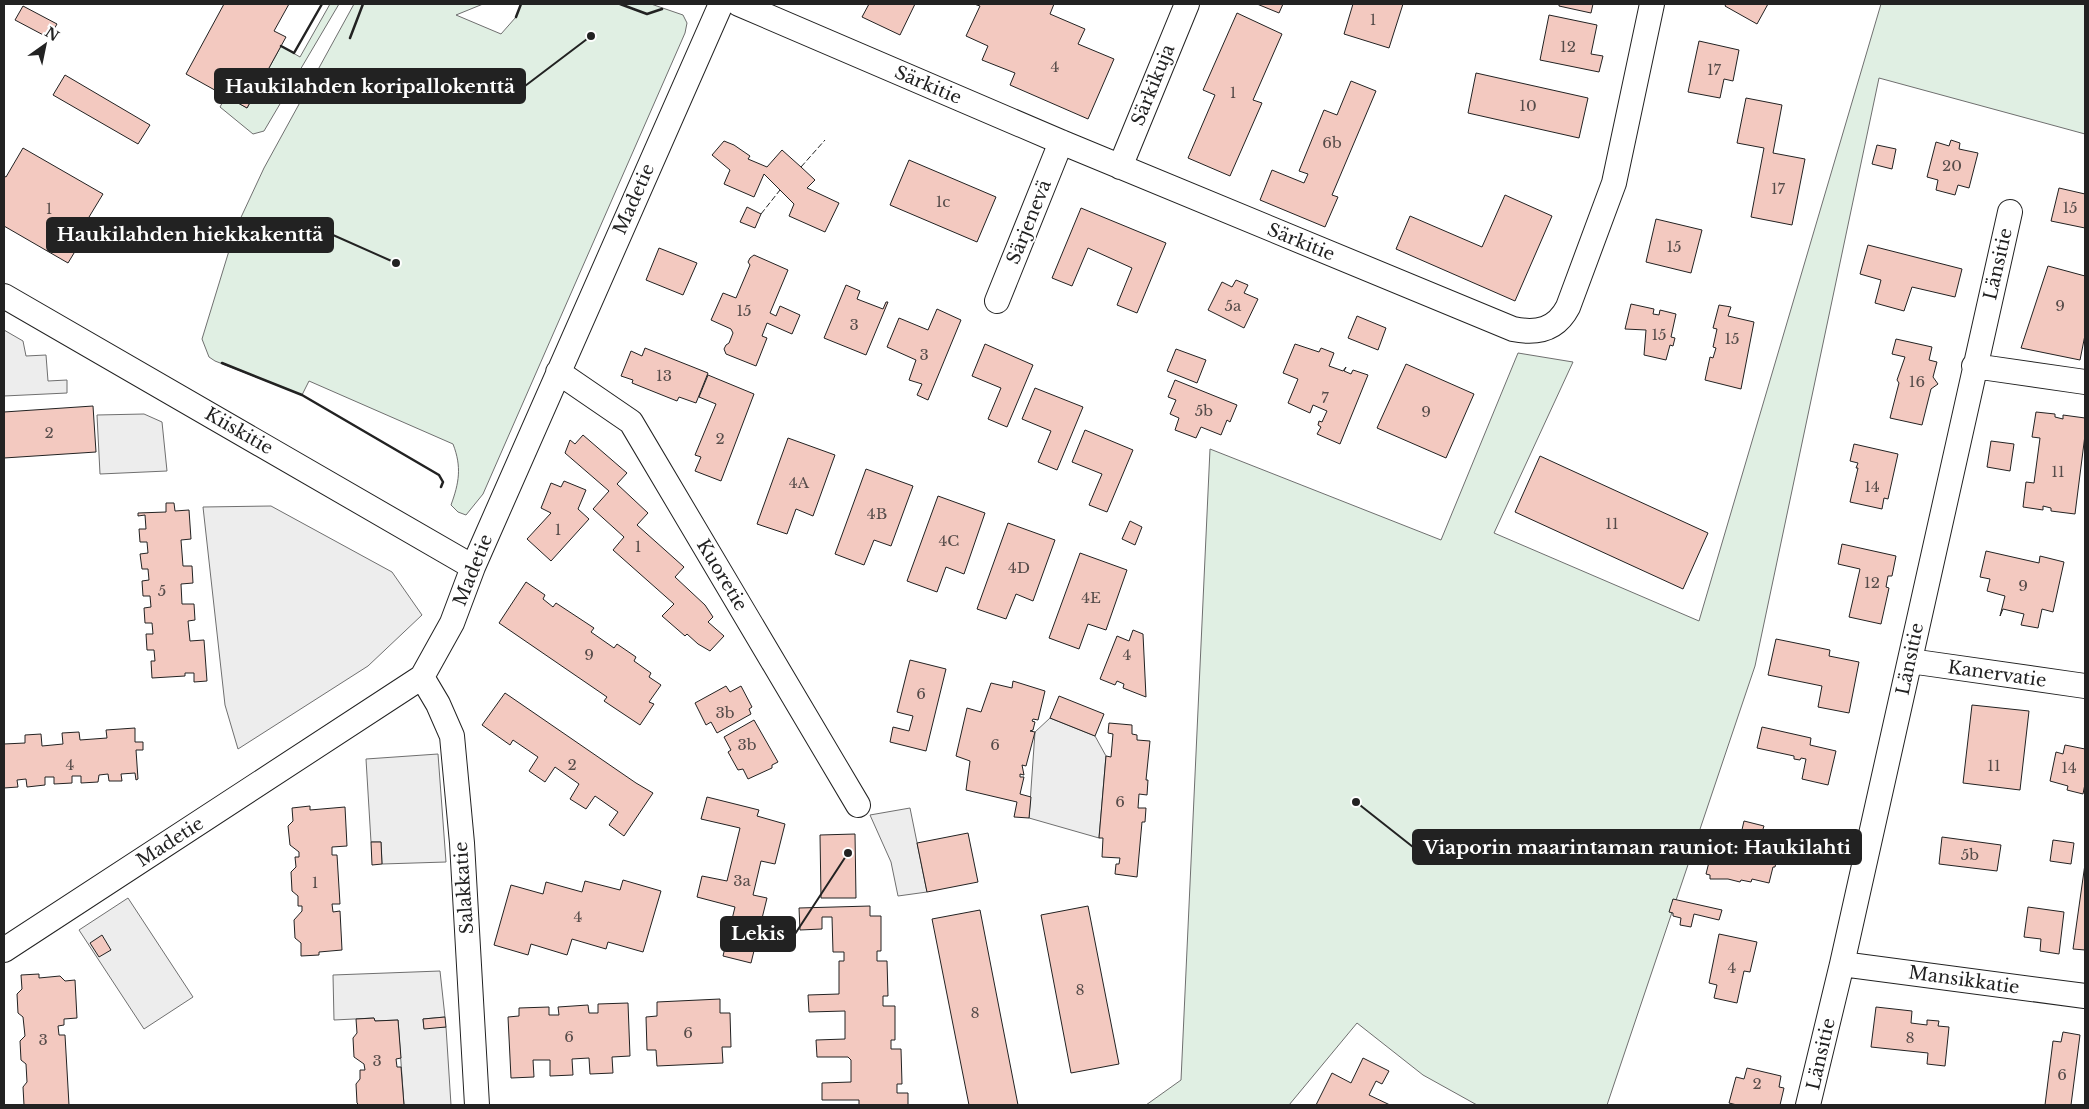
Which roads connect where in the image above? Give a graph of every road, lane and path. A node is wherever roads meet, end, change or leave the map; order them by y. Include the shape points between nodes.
1 (721, 4) edge
2 (739, 4) edge
3 (1187, 4) edge
4 (1652, 4) edge
5 (1060, 142) junction
6 (1120, 167) junction
7 (2010, 212) dead end
8 (4, 296) edge
9 (997, 301) dead end
10 (1974, 366) junction
11 (558, 372) junction
12 (2085, 382) edge
13 (474, 567) junction
14 (1910, 661) junction
15 (422, 677) junction
16 (2085, 686) edge
17 (858, 805) dead end
18 (4, 950) edge
19 (1842, 964) junction
20 (2085, 996) edge
21 (477, 1105) edge
22 (1808, 1105) edge

1 - 11 street, Madetie
2 - 5 street, Särkitie
3 - 6 street, Särkikuja
4 - 6 street, Särkitie via 1614,183 1563,318 1538,331 1513,329
5 - 6 street, Särkitie
5 - 9 street, Särjenevä
7 - 10 street, Länsitie
8 - 13 street, Kiiskitie
10 - 12 street
10 - 14 street, Länsitie
11 - 13 street, Madetie
11 - 17 street, Kuoretie via 631,422
13 - 15 street, Madetie via 452,623
14 - 16 street, Kanervatie
14 - 19 street, Länsitie
15 - 18 street, Madetie
15 - 21 street, Salakkatie via 452,736 462,842
19 - 20 street, Mansikkatie
19 - 22 street, Länsitie

